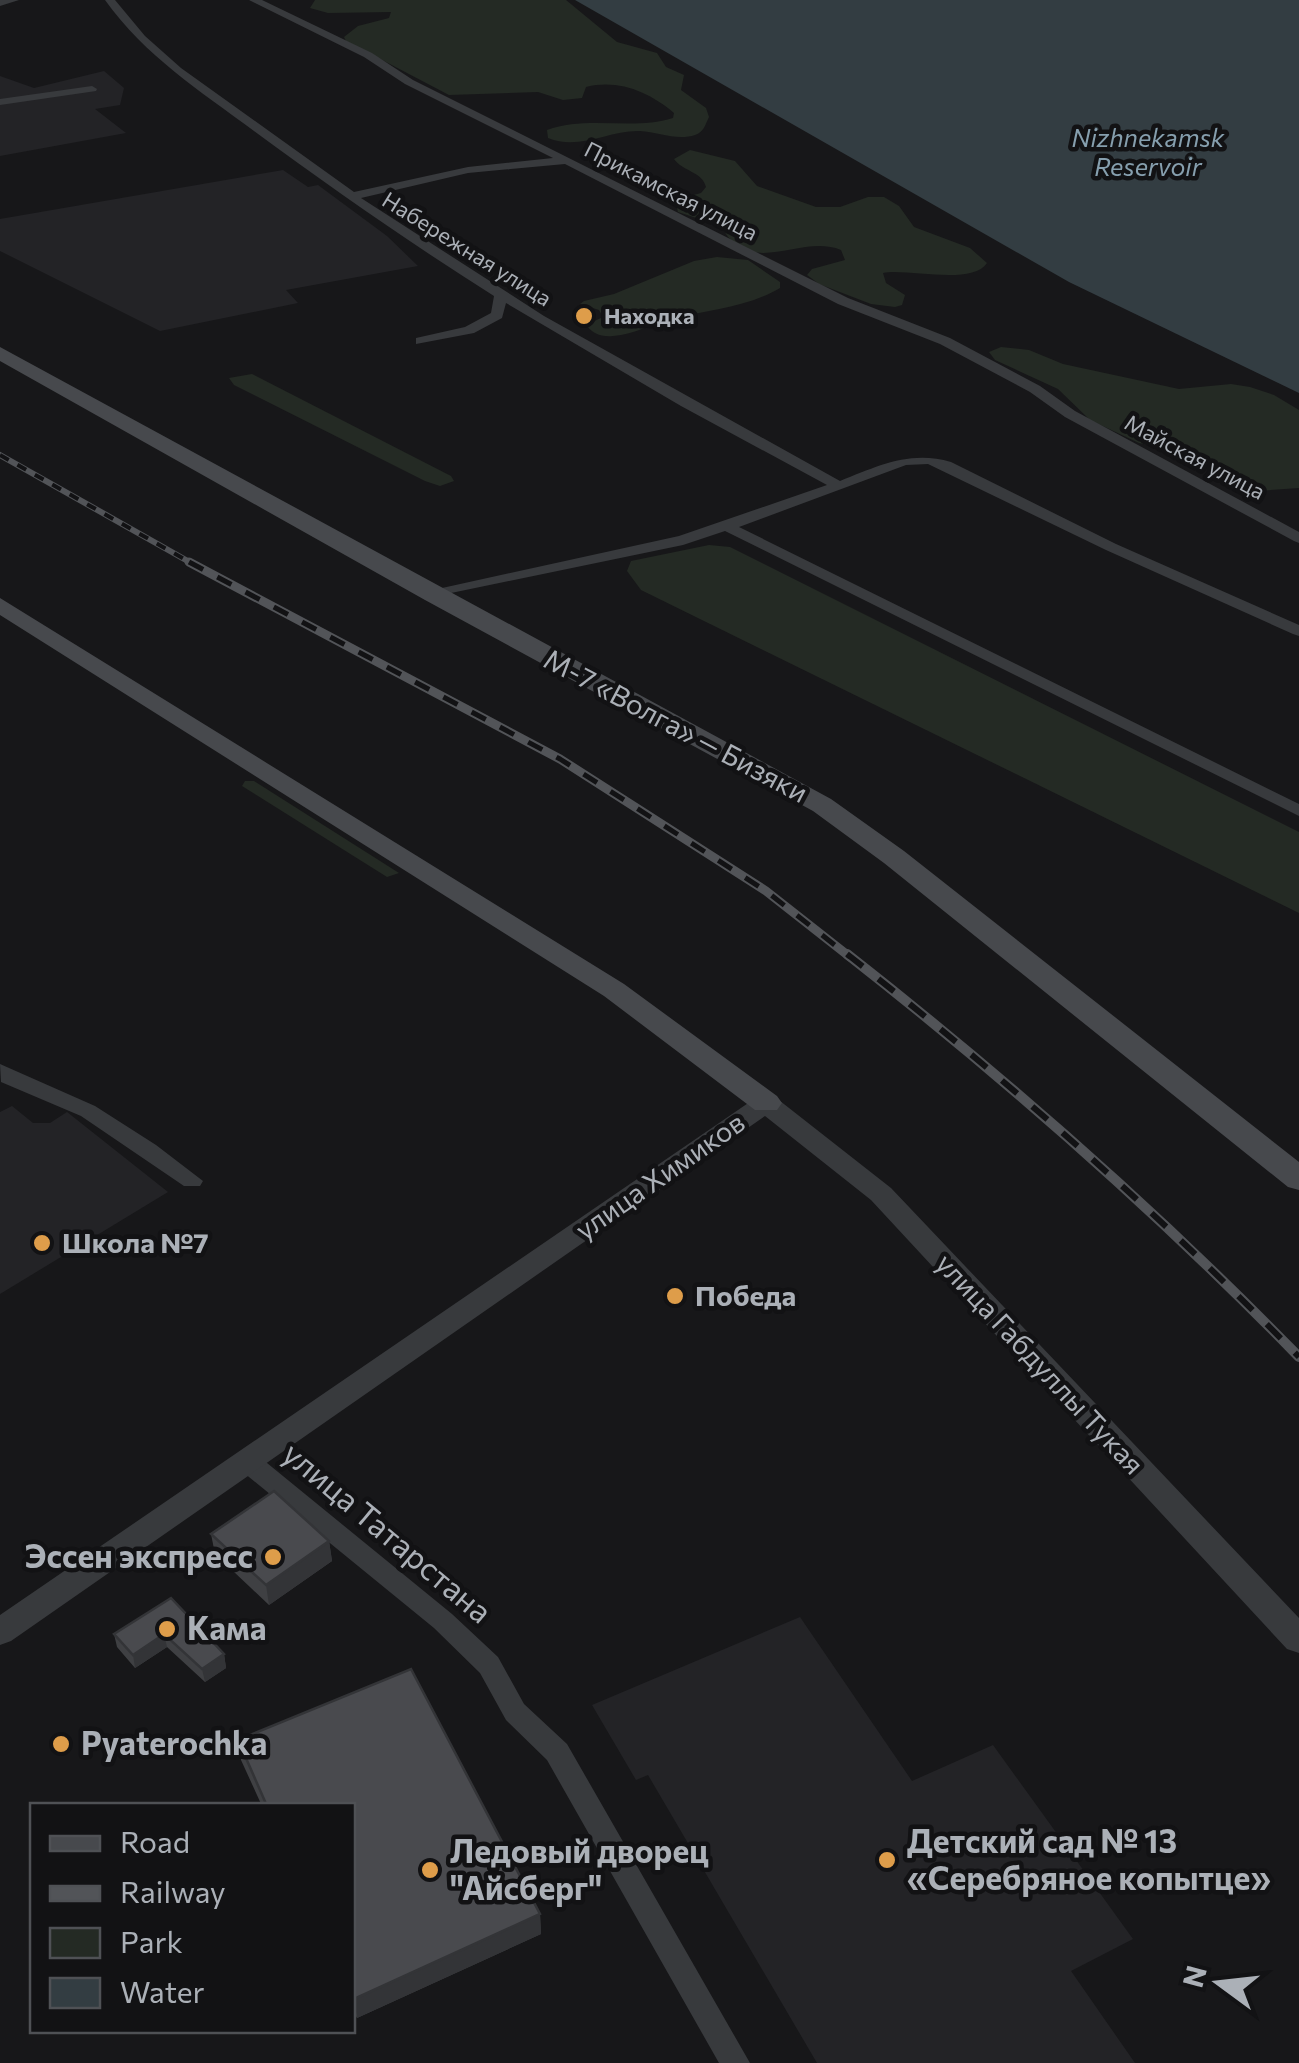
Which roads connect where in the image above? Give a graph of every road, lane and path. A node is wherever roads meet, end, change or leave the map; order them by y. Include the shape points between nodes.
1 (14, 0) edge
2 (110, 0) edge
3 (254, 0) edge
4 (0, 3) edge
5 (92, 89) dead end
6 (0, 102) edge
7 (566, 160) junction
8 (349, 197) junction
9 (500, 294) junction
10 (421, 341) dead end
11 (0, 353) edge
12 (1070, 414) joint
13 (837, 485) junction
14 (726, 526) junction
15 (1299, 538) edge
16 (433, 595) junction
17 (0, 605) edge
18 (1299, 631) edge
19 (1299, 811) edge
20 (0, 1071) edge
21 (766, 1103) junction
22 (1299, 1180) edge
23 (192, 1181) dead end
24 (247, 1462) junction
25 (0, 1632) edge
26 (1299, 1640) edge
27 (734, 2063) edge

1 - 4 street
2 - 8 street, Набережная улица via 170,67
3 - 7 street, Прикамская улица
5 - 6 street
7 - 8 street via 468,170
7 - 12 street, Прикамская улица via 843,301 945,340
8 - 9 street, Набережная улица
9 - 10 street via 497,315 486,324
9 - 13 street, Набережная улица via 652,387
11 - 16 main road, М-7 «Волга» — Бизяки
12 - 15 street, Майская улица
13 - 14 street
13 - 18 street via 904,461 938,462
14 - 16 street
14 - 19 street
16 - 22 main road, М-7 «Волга» — Бизяки via 822,805
17 - 21 main road, улица Химиков via 614,990
20 - 23 street via 124,1133
21 - 24 street, улица Химиков
21 - 26 street, улица Габдуллы Тукая via 881,1194
24 - 25 street, улица Химиков
24 - 27 street, улица Татарстана via 489,1665 515,1712 557,1752

